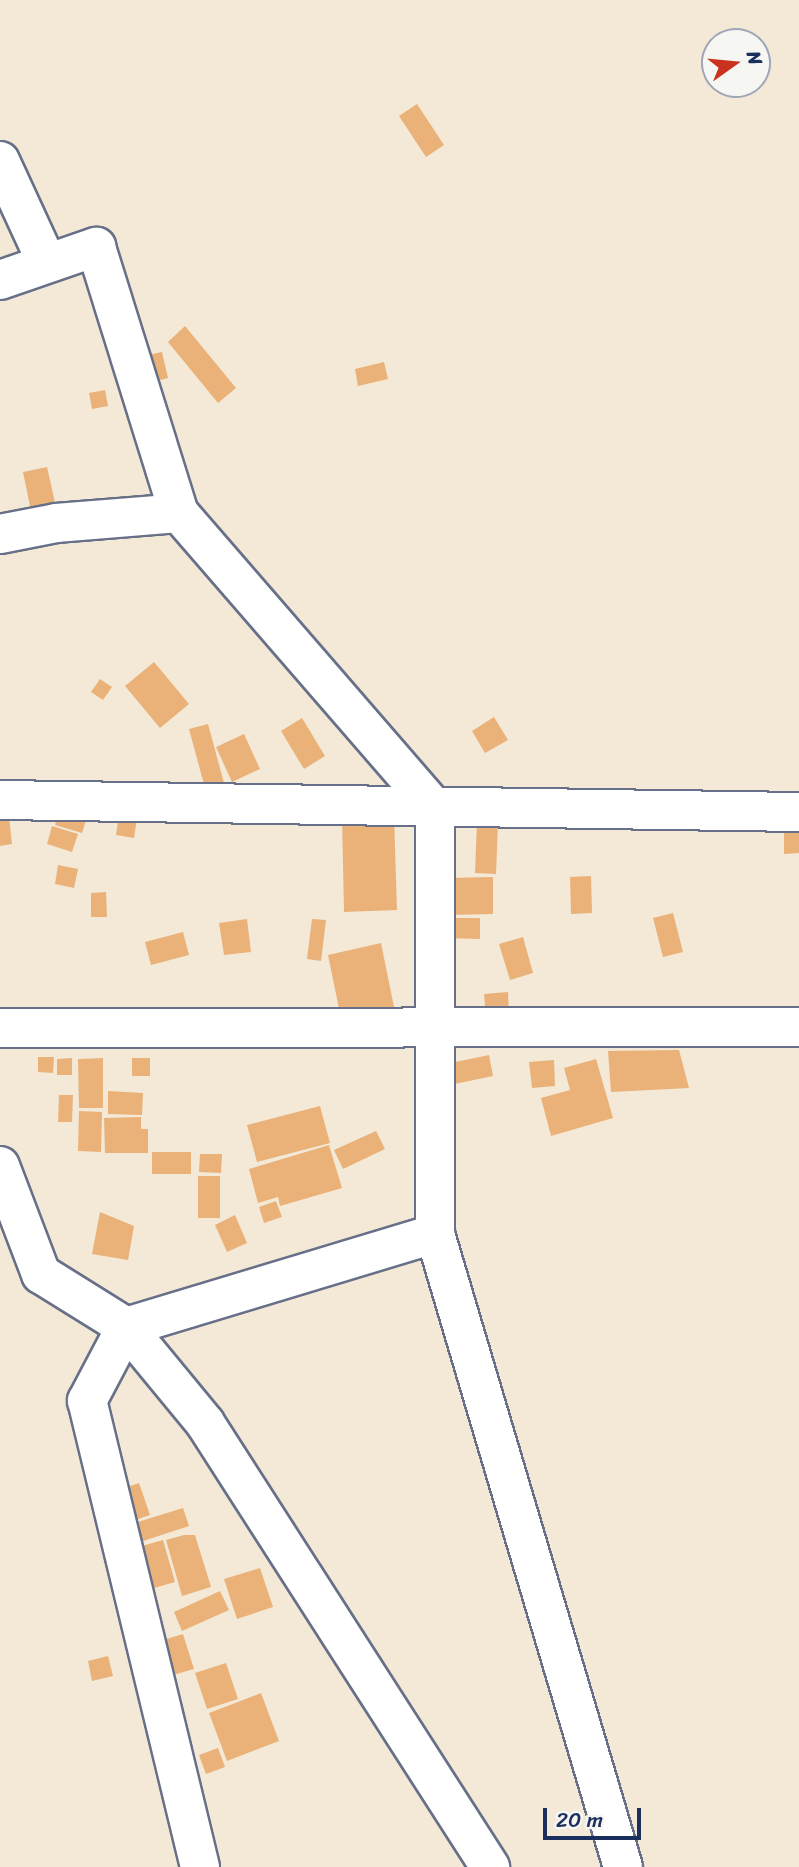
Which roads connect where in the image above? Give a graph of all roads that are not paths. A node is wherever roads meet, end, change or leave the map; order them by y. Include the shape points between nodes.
1 (0, 161) edge
2 (47, 263) junction
3 (0, 279) edge
4 (179, 513) junction
5 (0, 534) edge
6 (0, 800) edge
7 (435, 809) junction
8 (799, 812) edge
9 (799, 1027) edge
10 (0, 1028) edge
11 (433, 1028) junction
12 (0, 1166) edge
13 (435, 1234) junction
14 (126, 1327) junction
15 (200, 1867) edge
16 (490, 1867) edge
17 (623, 1867) edge

1 - 2 street
2 - 3 street
2 - 4 street via 96,247
4 - 5 street via 56,523
4 - 7 street
6 - 7 street
7 - 8 street
7 - 11 street
9 - 11 street
10 - 11 street
11 - 13 street
12 - 14 street via 41,1274
13 - 14 street
13 - 17 street
14 - 15 street via 87,1401
14 - 16 street via 205,1423

